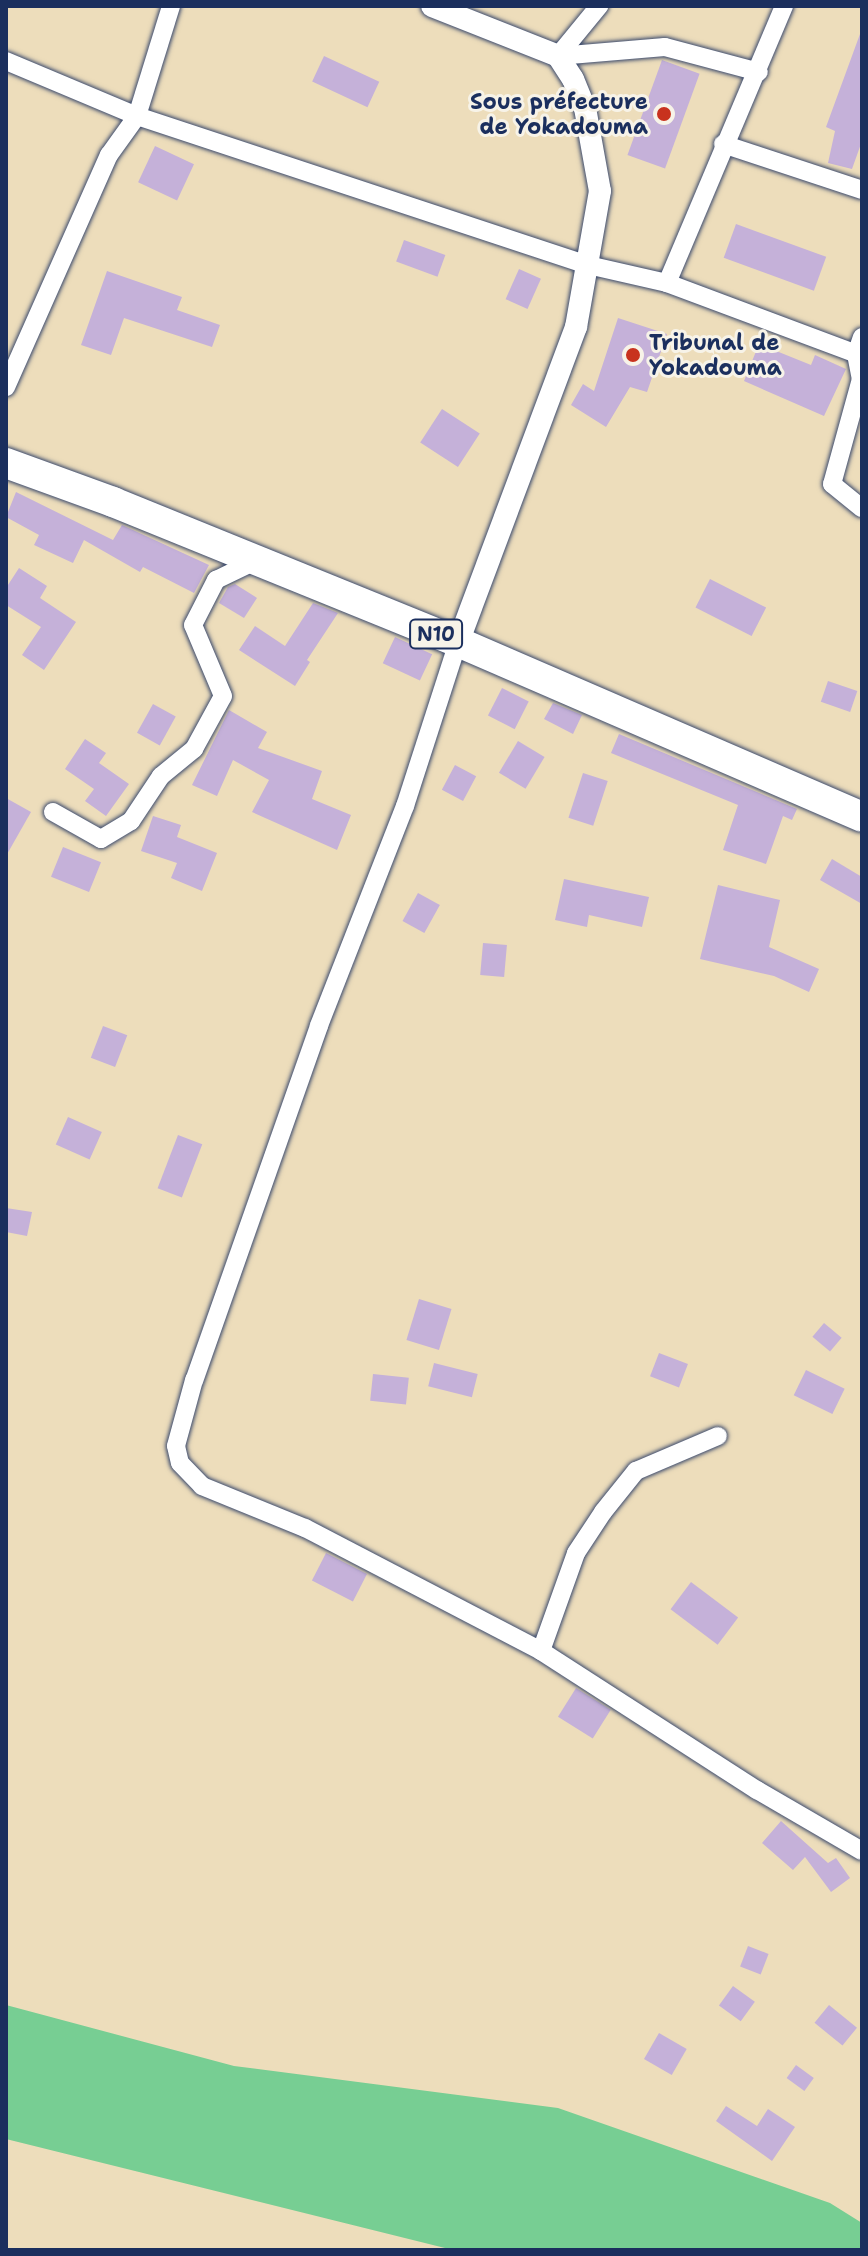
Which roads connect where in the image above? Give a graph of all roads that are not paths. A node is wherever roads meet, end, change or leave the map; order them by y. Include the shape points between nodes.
1 (171, 6) edge
2 (432, 6) edge
3 (599, 6) edge
4 (784, 6) edge
5 (558, 56) junction
6 (6, 61) edge
7 (759, 72) junction
8 (137, 116) junction
9 (723, 144) junction
10 (862, 190) edge
11 (588, 265) junction
12 (667, 283) junction
13 (860, 349) edge
14 (6, 387) edge
15 (6, 463) edge
16 (862, 508) edge
17 (253, 562) junction
18 (458, 642) junction
19 (53, 812) dead end
20 (862, 817) edge
21 (718, 1436) dead end
22 (541, 1651) junction
23 (862, 1851) edge

1 - 8 street
2 - 5 street
3 - 5 street
4 - 7 street
5 - 7 street via 665,47
5 - 11 street via 585,108 598,177
6 - 8 street
7 - 9 street
8 - 11 street
8 - 14 street via 109,155
9 - 10 street
9 - 12 street
11 - 12 street
11 - 18 street via 576,327
12 - 13 street
13 - 16 street via 861,379 832,484
15 - 17 highway, N10
17 - 18 highway, N10
17 - 19 street via 216,580 193,625 223,696 194,749 161,776 131,821 101,839
18 - 20 highway, N10
18 - 22 street via 405,806 319,1026 194,1380 176,1446 180,1463 202,1486 305,1528
21 - 22 street via 636,1471 576,1553
22 - 23 street

